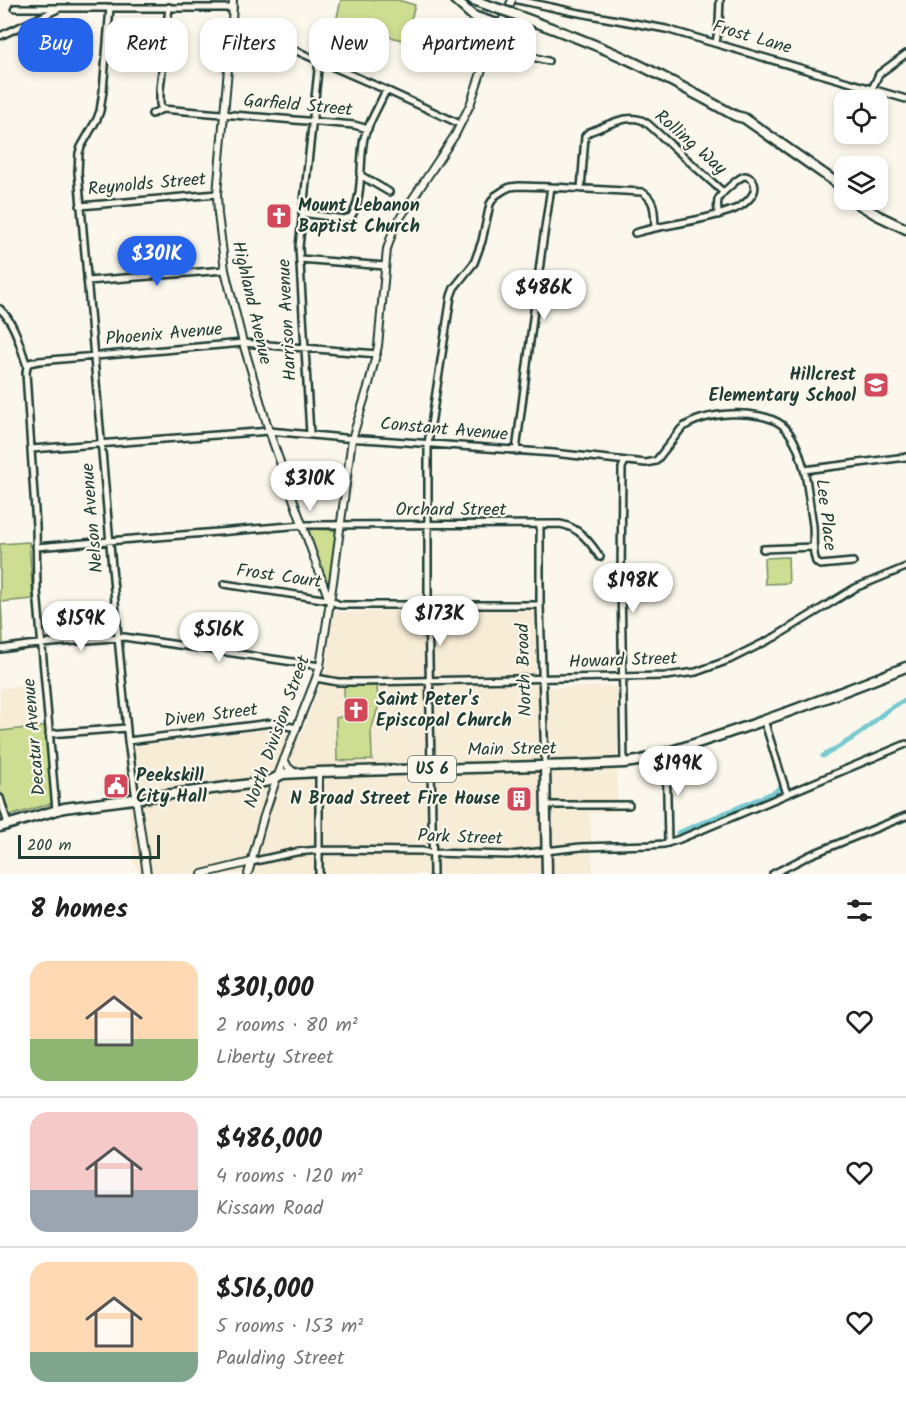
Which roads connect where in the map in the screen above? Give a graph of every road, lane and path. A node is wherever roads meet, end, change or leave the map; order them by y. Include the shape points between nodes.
1 (233, 0) edge
2 (455, 0) edge
3 (472, 0) edge
4 (512, 0) edge
5 (518, 0) edge
6 (720, 0) edge
7 (484, 2) edge
8 (64, 7) junction
9 (110, 7) junction
10 (169, 7) junction
11 (15, 8) dead end
12 (233, 8) junction
13 (470, 14) junction
14 (232, 18) edge
15 (480, 18) edge
16 (503, 18) edge
17 (0, 36) edge
18 (716, 43) junction
19 (906, 54) edge
20 (536, 58) edge
21 (548, 61) dead end
22 (228, 72) edge
23 (319, 72) edge
24 (345, 72) edge
25 (481, 72) edge
26 (872, 89) junction
27 (386, 90) junction
28 (906, 99) edge
29 (162, 109) junction
30 (152, 114) dead end
31 (224, 114) junction
32 (736, 116) junction
33 (313, 122) junction
34 (460, 124) junction
35 (368, 129) junction
36 (360, 175) junction
37 (834, 181) edge
38 (551, 187) junction
39 (834, 188) edge
40 (581, 189) junction
41 (389, 192) dead end
42 (723, 192) junction
43 (217, 194) junction
44 (80, 206) junction
45 (869, 210) edge
46 (881, 210) edge
47 (302, 213) junction
48 (718, 214) junction
49 (906, 223) edge
50 (655, 227) junction
51 (906, 229) edge
52 (635, 233) dead end
53 (300, 259) junction
54 (385, 266) junction
55 (225, 270) junction
56 (87, 281) junction
57 (0, 309) edge
58 (243, 343) junction
59 (304, 348) junction
60 (377, 354) junction
61 (94, 357) junction
62 (27, 366) junction
63 (269, 431) junction
64 (310, 435) junction
65 (352, 438) junction
66 (101, 444) junction
67 (428, 444) junction
68 (31, 449) junction
69 (516, 451) junction
70 (906, 457) edge
71 (625, 461) junction
72 (804, 470) junction
73 (303, 525) junction
74 (340, 525) junction
75 (428, 525) junction
76 (540, 525) junction
77 (110, 541) junction
78 (36, 547) junction
79 (814, 547) junction
80 (763, 549) dead end
81 (600, 557) dead end
82 (853, 562) dead end
83 (906, 567) edge
84 (224, 584) dead end
85 (329, 600) junction
86 (540, 605) junction
87 (428, 606) junction
88 (118, 637) junction
89 (42, 644) junction
90 (0, 649) edge
91 (320, 666) junction
92 (906, 667) edge
93 (623, 677) junction
94 (316, 678) junction
95 (542, 678) junction
96 (429, 681) junction
97 (764, 720) junction
98 (127, 728) junction
99 (297, 728) junction
100 (49, 734) junction
101 (128, 741) junction
102 (906, 744) edge
103 (666, 752) junction
104 (284, 759) junction
105 (624, 763) junction
106 (545, 766) junction
107 (431, 769) junction
108 (319, 772) junction
109 (295, 773) junction
110 (277, 777) junction
111 (788, 794) junction
112 (0, 798) edge
113 (136, 799) junction
114 (546, 805) junction
115 (629, 805) dead end
116 (56, 810) junction
117 (906, 816) edge
118 (4, 825) edge
119 (668, 843) junction
120 (319, 850) junction
121 (547, 851) junction
122 (432, 853) junction
123 (251, 862) junction
124 (147, 874) edge
125 (202, 874) edge
126 (248, 874) edge
127 (319, 874) edge
128 (433, 874) edge
129 (548, 874) edge
130 (773, 874) edge

1 - 12 street, Highland Avenue
2 - 13 main road
3 - 7 main road
3 - 13 main road
4 - 16 street, North Division Street
5 - 18 street, Frost Lane via 666,29
6 - 18 street
7 - 32 main road, bridge via 628,60
8 - 9 street
8 - 11 street
8 - 17 street
9 - 10 street
9 - 44 street, Nelson Avenue via 100,111 78,158
10 - 12 street
10 - 29 street via 160,89
12 - 14 street, Highland Avenue
13 - 15 main road
18 - 26 street, Frost Lane
19 - 26 street via 879,74
20 - 21 street
22 - 31 street, Highland Avenue
23 - 33 street, Harrison Avenue
24 - 27 street
25 - 34 street, North Division Street
26 - 28 street, Frost Lane
27 - 34 street
27 - 35 street
29 - 30 street
29 - 31 street, Garfield Street
31 - 33 street, Garfield Street
31 - 43 street, Highland Avenue
32 - 37 main road via 760,128
32 - 39 main road
33 - 35 street, Garfield Street
33 - 47 street, Harrison Avenue
34 - 54 street, North Division Street via 393,231
35 - 36 street
36 - 41 street
36 - 47 street via 351,217
38 - 40 street
38 - 67 street via 510,187 499,192 490,204 474,263 451,296
38 - 69 street
40 - 42 street, Rolling Way via 585,136 637,118
40 - 50 street via 642,192 653,203
42 - 48 street
42 - 48 street via 742,177 748,177 754,184 754,191 744,205
43 - 44 street, Reynolds Street
43 - 55 street, Highland Avenue
44 - 56 street, Nelson Avenue
45 - 51 main road
46 - 49 main road
47 - 53 street, Harrison Avenue
48 - 50 street
50 - 52 street
53 - 54 street
53 - 59 street, Harrison Avenue
54 - 60 street, North Division Street
55 - 56 street
55 - 58 street, Highland Avenue
56 - 61 street, Nelson Avenue
57 - 62 street, Decatur Avenue via 12,325
58 - 59 street, Phoenix Avenue
58 - 61 street, Phoenix Avenue
58 - 63 street, Highland Avenue
59 - 60 street, Phoenix Avenue
59 - 64 street, Harrison Avenue
60 - 65 street, North Division Street
61 - 62 street, Phoenix Avenue
61 - 66 street, Nelson Avenue
62 - 68 street, Decatur Avenue
63 - 64 street, Constant Avenue
63 - 66 street, Constant Avenue
63 - 73 street, Highland Avenue
64 - 65 street, Constant Avenue
65 - 67 street, Constant Avenue
65 - 74 street, North Division Street
66 - 68 street, Constant Avenue
66 - 77 street, Nelson Avenue
67 - 69 street, Constant Avenue
67 - 75 street
68 - 78 street, Decatur Avenue
69 - 71 street, Constant Avenue
70 - 72 street
71 - 72 street, Constant Avenue via 656,461 681,429 699,418 756,415 765,416 788,431
71 - 93 street
72 - 79 street, Lee Place
73 - 74 street, Orchard Street
73 - 77 street, Orchard Street
73 - 85 street, Highland Avenue
74 - 75 street, Orchard Street
74 - 85 street, North Division Street
75 - 76 street, Orchard Street
75 - 87 street
76 - 81 street, Orchard Street via 574,527
76 - 86 street, North Broad
77 - 78 street, Orchard Street
77 - 88 street, Nelson Avenue
78 - 89 street, Decatur Avenue
79 - 80 street
79 - 82 street, Lee Place via 820,565
83 - 93 street, Howard Street via 855,588 729,660 689,674
84 - 85 street, Frost Court
85 - 87 street, Frost Court via 340,605
85 - 91 street, North Division Street
86 - 87 street, Frost Court
86 - 95 street, North Broad
87 - 96 street
88 - 89 street
88 - 91 street
88 - 98 street, Nelson Avenue
89 - 90 street
89 - 100 street, Decatur Avenue
91 - 94 street, North Division Street
92 - 97 main road, Main Street / US 6
93 - 95 street, Howard Street
93 - 105 street
94 - 96 street, Howard Street via 338,682
94 - 99 street, North Division Street
95 - 96 street, Howard Street
95 - 106 street, North Broad
96 - 107 street
97 - 103 main road, Main Street / US 6
97 - 111 street
98 - 100 street
98 - 101 street, Nelson Avenue
99 - 101 street, Diven Street via 271,723
99 - 104 street, North Division Street
100 - 116 street, Decatur Avenue
101 - 113 street, Nelson Avenue
102 - 111 street
103 - 105 main road, Main Street / US 6
103 - 119 street
104 - 109 street
104 - 110 street, North Division Street
105 - 106 main road, Main Street / US 6
106 - 107 main road, Main Street / US 6
106 - 114 main road, North Broad
107 - 108 main road, Main Street / US 6
107 - 122 street
108 - 109 main road, Main Street / US 6
108 - 120 street
109 - 110 main road, Main Street / US 6
110 - 113 main road, Main Street / US 6
110 - 123 street, North Division Street
111 - 119 street, Park Street
112 - 118 street
113 - 116 main road, Main Street / US 6
113 - 124 street, Nelson Avenue
114 - 115 street
114 - 121 main road, North Broad
116 - 118 main road, Main Street / US 6
117 - 130 street
119 - 121 street, Park Street
120 - 122 street, Park Street
120 - 123 street, Park Street
120 - 127 street
121 - 122 street, Park Street via 510,855
121 - 129 main road, North Broad
122 - 128 street
123 - 125 street
123 - 126 street, North Division Street

